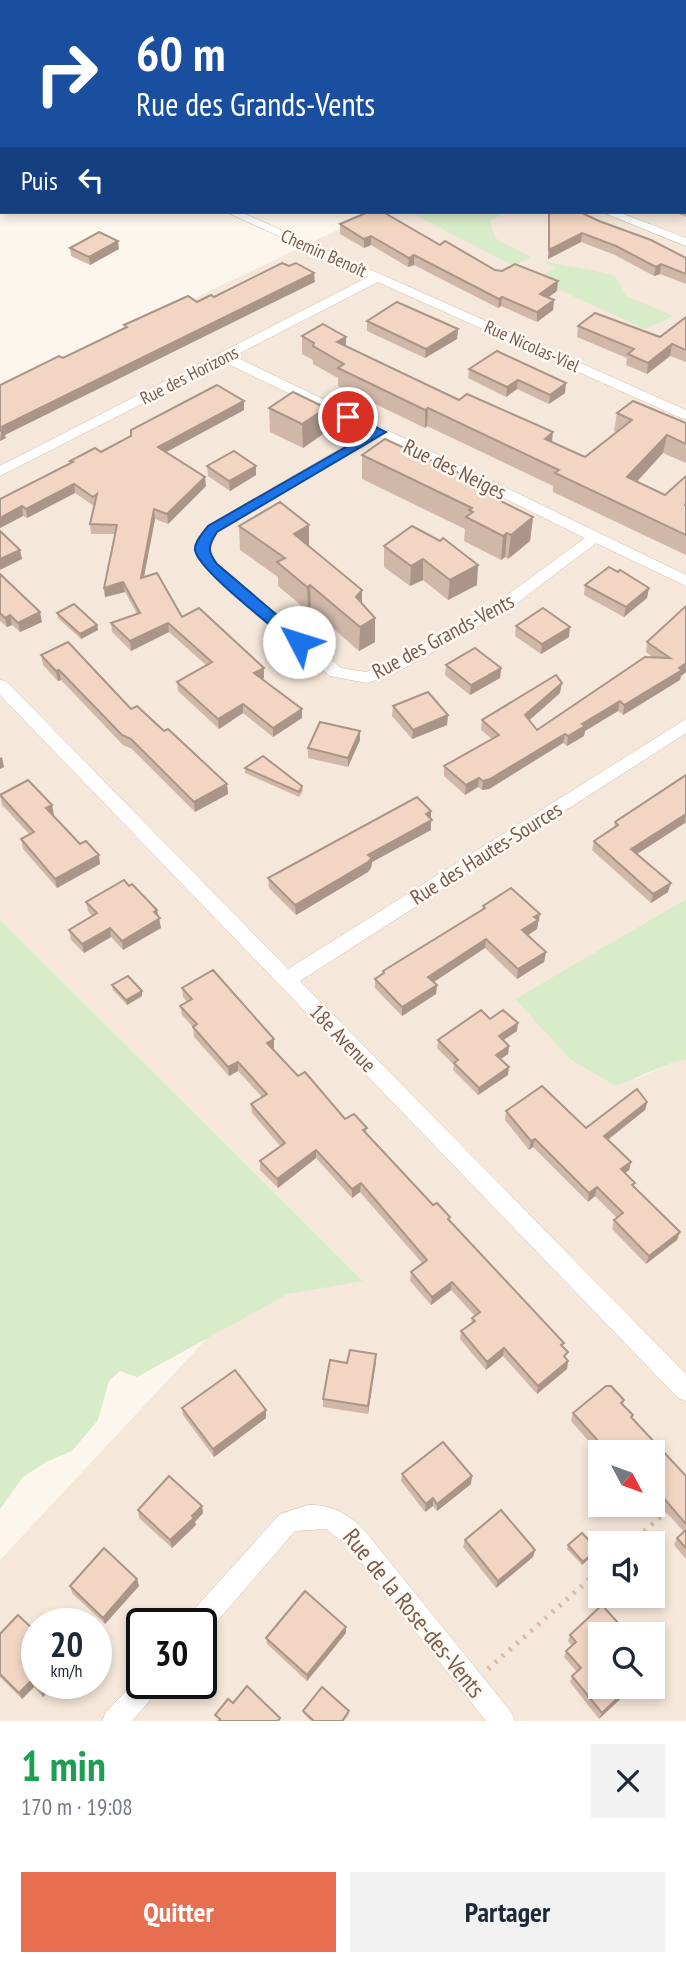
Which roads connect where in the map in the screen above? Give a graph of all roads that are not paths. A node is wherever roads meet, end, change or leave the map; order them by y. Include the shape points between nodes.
1 (236, 214) edge
2 (613, 214) edge
3 (686, 242) edge
4 (378, 277) junction
5 (225, 357) junction
6 (686, 414) edge
7 (379, 432) junction
8 (0, 472) edge
9 (595, 537) junction
10 (686, 581) edge
11 (0, 685) edge
12 (686, 725) edge
13 (286, 980) junction
14 (686, 1390) edge
15 (212, 1608) edge
16 (134, 1699) edge
17 (115, 1721) edge
18 (502, 1721) edge

1 - 4 street, Chemin Benoît
2 - 3 street
4 - 5 street, Rue des Horizons
4 - 6 street, Rue Nicolas-Viel
5 - 7 street, Rue des Neiges
5 - 8 street, Rue des Horizons
7 - 9 street, Rue des Neiges
7 - 9 street, Rue des Grands-Vents via 212,529 202,544 212,568 336,672 366,678 386,671 507,603
9 - 10 street, Rue des Neiges
11 - 13 street, 18e Avenue
12 - 13 street, Rue des Hautes-Sources
13 - 14 street, 18e Avenue
15 - 18 street, Rue de la Rose-des-Vents via 288,1522 303,1516 333,1519 347,1527
16 - 17 street

